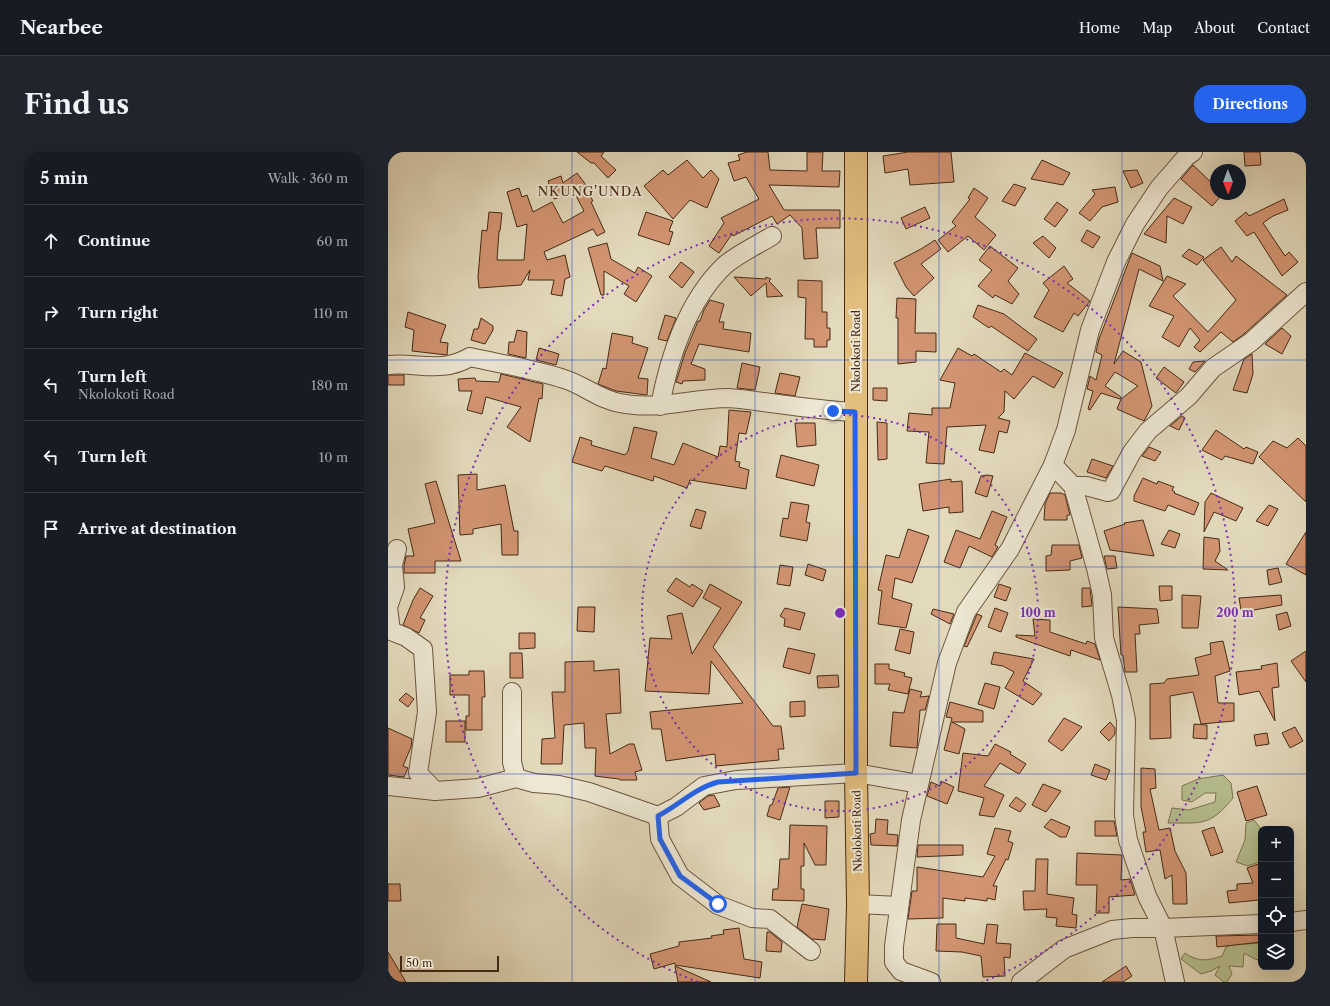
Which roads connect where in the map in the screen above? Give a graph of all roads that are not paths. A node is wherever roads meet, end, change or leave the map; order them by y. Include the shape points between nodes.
1 (856, 152) edge
2 (1193, 152) edge
3 (772, 236) dead end
4 (1306, 292) edge
5 (388, 365) edge
6 (660, 406) junction
7 (855, 412) junction
8 (1053, 465) junction
9 (1073, 486) junction
10 (397, 549) dead end
11 (388, 607) edge
12 (512, 692) dead end
13 (510, 764) junction
14 (856, 773) junction
15 (919, 784) junction
16 (388, 786) edge
17 (435, 791) junction
18 (658, 816) junction
19 (858, 904) junction
20 (899, 906) junction
21 (1306, 920) edge
22 (1294, 922) edge
23 (1258, 924) edge
24 (1163, 928) junction
25 (811, 951) dead end
26 (856, 982) edge
27 (931, 982) edge
28 (1021, 982) edge
29 (1175, 982) edge

1 - 7 main road, Nkolokoti Road
2 - 8 street via 1159,188 1135,224 1116,262 1090,330 1066,430
3 - 6 street via 726,264 706,286 676,348
4 - 9 street via 1251,342 1213,368 1189,396 1148,431 1132,452 1111,491
5 - 6 street via 402,363 437,368 470,358 565,379 618,403
6 - 7 street via 729,398
7 - 14 main road, Nkolokoti Road
8 - 9 street
8 - 15 street via 1010,549 966,612 947,663
9 - 24 street via 1096,568 1102,595 1104,638 1126,720 1124,815 1128,840 1147,896
10 - 11 street via 393,565 395,587
11 - 17 street via 391,631 406,637 423,649 428,712 418,773
12 - 13 street
13 - 17 street via 478,788
13 - 18 street via 534,783 559,785 588,792
14 - 15 street
14 - 18 street via 718,782 704,786 676,807
14 - 19 main road, Nkolokoti Road
15 - 20 street via 911,820
16 - 17 street
18 - 25 street via 660,839 680,876 718,904 752,918 770,919
19 - 20 street
19 - 26 main road, Nkolokoti Road
20 - 27 street via 894,962 900,971
21 - 22 street
23 - 24 street
24 - 28 street via 1112,930 1053,956
24 - 29 street

